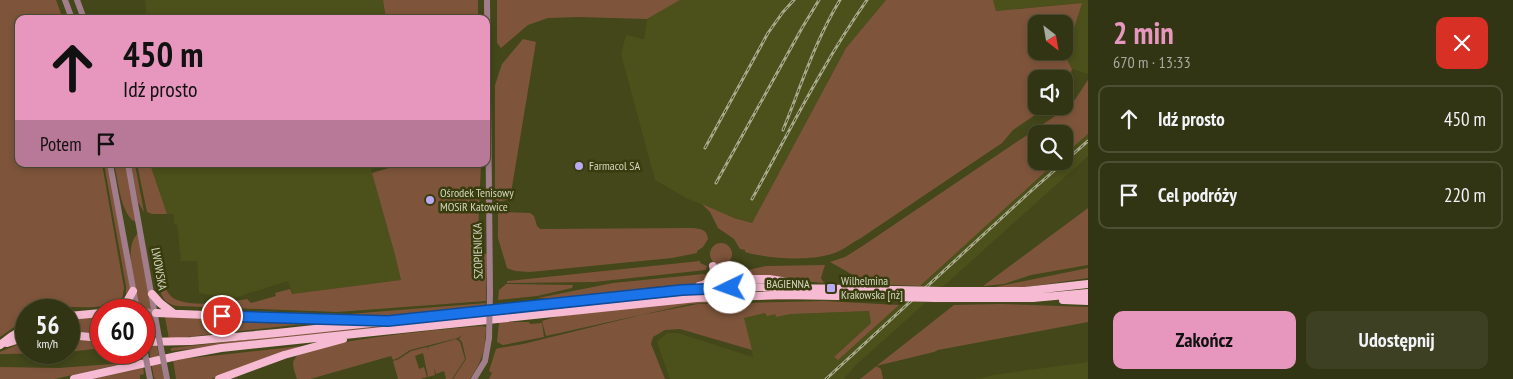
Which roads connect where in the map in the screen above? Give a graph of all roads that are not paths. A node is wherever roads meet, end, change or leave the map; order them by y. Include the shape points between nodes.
1 (65, 0) edge
2 (77, 0) edge
3 (487, 0) edge
4 (71, 15) edge
5 (83, 15) edge
6 (487, 15) edge
7 (111, 167) edge
8 (129, 167) edge
9 (489, 167) edge
10 (730, 265) dead end
11 (713, 266) dead end
12 (1088, 284) edge
13 (810, 288) junction
14 (682, 290) junction
15 (133, 291) junction
16 (894, 293) junction
17 (1088, 293) edge
18 (152, 294) junction
19 (943, 294) junction
20 (1046, 298) junction
21 (129, 299) edge
22 (135, 299) edge
23 (151, 299) edge
24 (1088, 301) edge
25 (174, 314) junction
26 (155, 319) edge
27 (388, 321) junction
28 (155, 331) edge
29 (369, 332) junction
30 (15, 335) edge
31 (15, 340) edge
32 (155, 341) edge
33 (0, 345) edge
34 (147, 364) edge
35 (74, 379) edge
36 (150, 379) edge
37 (167, 379) edge
38 (220, 379) edge
39 (474, 379) edge

1 - 4 street
2 - 5 street
3 - 6 street, SZOPIENICKA, bridge
7 - 15 street
8 - 18 street, LWOWSKA
9 - 39 street, SZOPIENICKA, bridge via 489,338 485,361
10 - 13 main road via 730,274 736,280 770,279
11 - 14 main road via 714,275 710,281
12 - 19 main road, BAGIENNA via 1025,291 953,291
13 - 14 main road, BAGIENNA
13 - 16 main road, BAGIENNA
14 - 27 main road, BAGIENNA
15 - 21 main road
15 - 22 street
16 - 19 main road, BAGIENNA, bridge
16 - 19 main road, BAGIENNA, bridge via 935,298
16 - 29 main road, BAGIENNA via 697,298
17 - 20 main road, BAGIENNA
18 - 23 street, LWOWSKA
18 - 25 main road
19 - 20 main road, BAGIENNA via 960,298
20 - 24 main road
25 - 26 main road
25 - 27 main road
27 - 32 main road, BAGIENNA via 225,338
28 - 37 street, LWOWSKA, bridge
29 - 35 main road, BAGIENNA via 206,351
29 - 38 main road via 284,355
30 - 33 main road
31 - 33 main road
34 - 36 street, bridge

